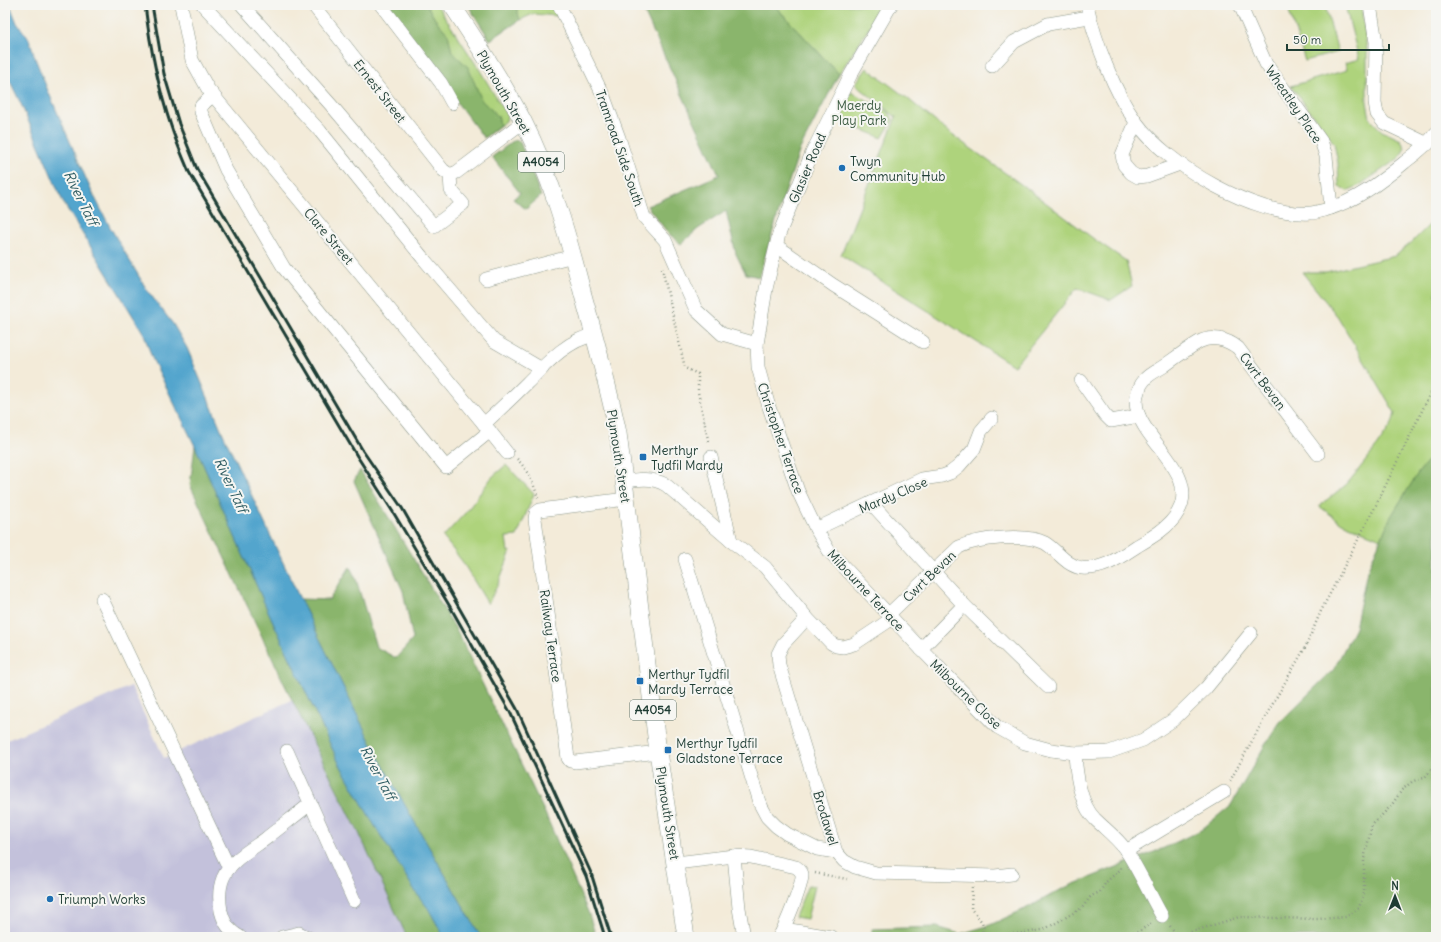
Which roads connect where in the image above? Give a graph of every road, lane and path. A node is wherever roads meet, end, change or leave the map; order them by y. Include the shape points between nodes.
1 (181, 5) edge
2 (203, 5) edge
3 (242, 5) edge
4 (313, 5) edge
5 (381, 5) edge
6 (452, 5) edge
7 (559, 5) edge
8 (891, 5) edge
9 (1240, 5) edge
10 (1370, 5) edge
11 (1088, 11) edge
12 (992, 66) dead end
13 (213, 95) junction
14 (452, 103) dead end
15 (523, 122) junction
16 (1136, 122) junction
17 (1436, 133) edge
18 (1428, 144) junction
19 (1180, 164) junction
20 (450, 175) junction
21 (1332, 208) junction
22 (777, 246) junction
23 (573, 256) junction
24 (660, 260) dead end
25 (486, 279) dead end
26 (594, 335) junction
27 (923, 342) dead end
28 (757, 344) junction
29 (542, 368) junction
30 (1081, 381) dead end
31 (1436, 382) edge
32 (1139, 416) junction
33 (992, 418) dead end
34 (487, 428) junction
35 (506, 453) joint
36 (1318, 454) dead end
37 (711, 457) joint
38 (625, 490) junction
39 (871, 503) junction
40 (540, 510) junction
41 (816, 529) junction
42 (731, 541) junction
43 (685, 559) dead end
44 (933, 572) junction
45 (102, 598) dead end
46 (964, 605) junction
47 (890, 615) junction
48 (807, 618) junction
49 (1251, 633) dead end
50 (920, 649) junction
51 (1048, 686) dead end
52 (286, 751) dead end
53 (658, 752) junction
54 (1075, 753) junction
55 (1436, 765) edge
56 (1224, 792) joint
57 (310, 804) junction
58 (1126, 851) junction
59 (836, 852) junction
60 (734, 856) junction
61 (676, 863) junction
62 (229, 868) junction
63 (1012, 874) dead end
64 (972, 875) junction
65 (354, 901) dead end
66 (1162, 916) joint
67 (1436, 931) edge
68 (782, 933) edge
69 (981, 936) edge
70 (240, 937) edge
71 (282, 937) edge
72 (307, 937) edge
73 (686, 937) edge
74 (744, 937) edge
75 (831, 937) edge
76 (1130, 937) edge
77 (1180, 937) edge
78 (1424, 937) edge

1 - 13 street, Clare Street via 192,60
2 - 29 street via 320,131 494,341
3 - 20 street via 434,226 462,204 451,190
4 - 20 street, Ernest Street via 443,170
5 - 14 street via 441,83
6 - 15 main road, Plymouth Street / A4054 via 494,69
7 - 28 street, Tramroad Side South via 604,97 644,217 665,240 696,310 722,334
8 - 22 street, Glasier Road via 851,74 812,153 779,234
9 - 21 street, Wheatley Place via 1266,64 1321,141 1326,156
10 - 18 street via 1376,42 1375,102 1378,114 1384,123
11 - 12 street via 1048,24 1014,42
11 - 16 street via 1108,69 1122,100
13 - 34 street, Clare Street
13 - 34 street via 201,106 201,112 226,170 284,268 403,416 446,467
15 - 20 street
15 - 23 main road, Plymouth Street / A4054 via 558,204
16 - 19 street via 1157,145
16 - 19 street via 1122,155 1124,165 1131,173 1138,177 1147,176
17 - 18 street
18 - 21 street via 1385,179 1359,196
19 - 21 street via 1238,198 1285,212 1312,214
22 - 27 street
22 - 28 street, Glasier Road via 766,289
23 - 25 street
23 - 26 main road, Plymouth Street / A4054
24 - 37 path via 685,368 698,374 698,392
26 - 29 street via 571,344
26 - 38 main road, Plymouth Street / A4054 via 618,433
28 - 41 street, Christopher Terrace via 758,367 769,407 798,492
29 - 34 street
30 - 32 street via 1112,421
31 - 56 path via 1306,646
32 - 36 street, Cwrt Bevan via 1136,400 1138,390 1148,377 1200,341 1215,338 1238,348
32 - 44 street, Cwrt Bevan via 1174,467 1184,492 1178,513 1154,535 1107,565 1092,568 1081,568 1069,563 1037,539 980,540 959,547
33 - 39 street, Mardy Close via 981,432 974,448 950,473 922,479
34 - 35 street, Clare Street
35 - 40 path via 518,459 524,468 537,496
37 - 42 street
38 - 40 street
38 - 42 street, Cwrt Bevan via 651,479 659,481
38 - 53 main road, Plymouth Street / A4054
39 - 41 street, Mardy Close
39 - 44 street
40 - 53 street, Railway Terrace via 535,518 568,758 575,762
41 - 47 street, Milbourne Terrace via 829,551
42 - 48 street, Cwrt Bevan via 765,567
43 - 59 street via 759,802 767,817 787,834 817,849
44 - 46 street
44 - 47 street, Cwrt Bevan
45 - 62 street
46 - 50 street
46 - 51 street
47 - 48 street, Cwrt Bevan via 887,622 854,644 843,647 831,643
47 - 50 street, Milbourne Terrace
48 - 59 street, Brodawel via 783,644 778,654 779,665
49 - 54 street, Milbourne Close via 1206,688 1173,720 1143,740 1109,752
50 - 54 street, Milbourne Close via 997,726 1025,743
52 - 57 street
53 - 61 main road, Plymouth Street / A4054
54 - 58 street via 1085,806
55 - 77 path via 1424,778 1413,781 1402,790 1391,806 1372,825 1364,859 1364,893 1359,908 1346,916 1318,919 1239,917
56 - 58 street
57 - 62 street
57 - 65 street
58 - 66 street
58 - 69 path via 1121,869 1106,882 1100,892 1091,896 1082,908 1042,930
59 - 64 street, Brodawel via 844,861 855,867 876,873
60 - 61 street
60 - 68 street via 751,856 800,870 801,879
60 - 74 street
61 - 73 main road, Plymouth Street / A4054
62 - 70 street via 223,878 220,906 227,927
63 - 64 street, Brodawel
64 - 69 path via 971,910 982,922 984,928
66 - 76 path
67 - 78 path
68 - 75 street
71 - 72 street via 299,933

